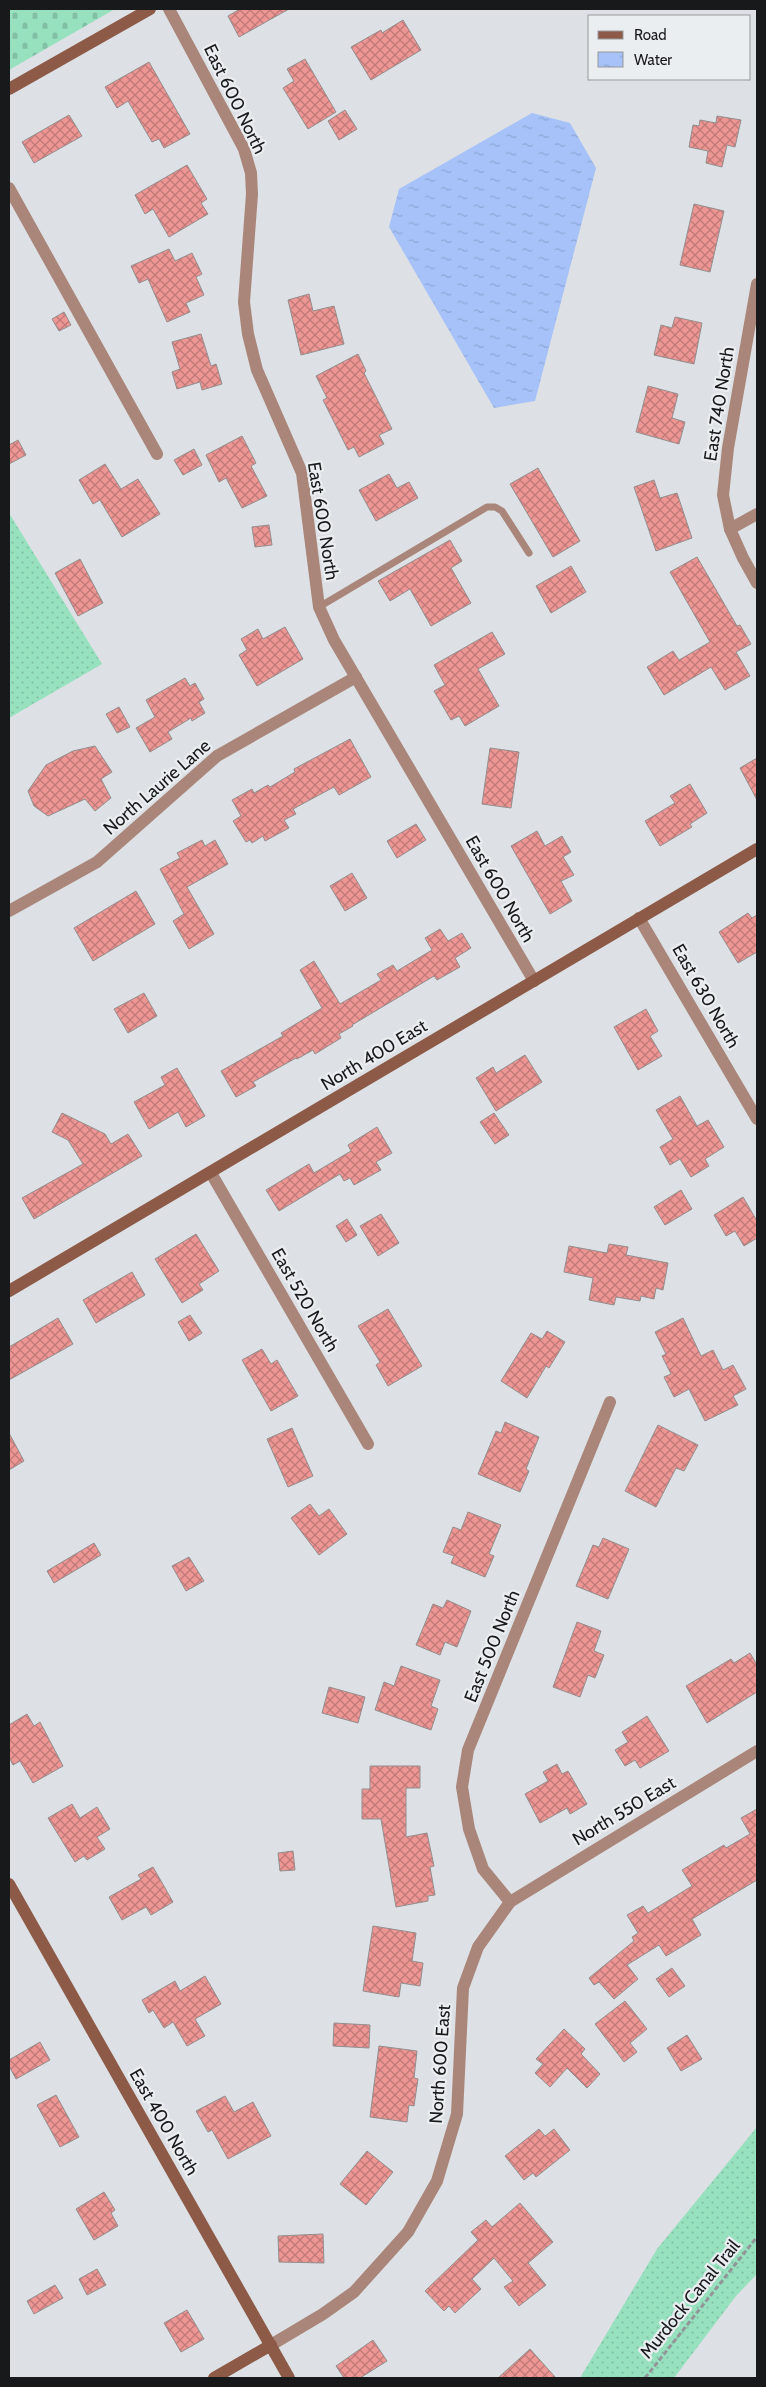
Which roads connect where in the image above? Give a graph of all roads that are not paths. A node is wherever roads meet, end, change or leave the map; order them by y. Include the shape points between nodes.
1 (150, 9) edge
2 (169, 9) edge
3 (9, 89) edge
4 (9, 188) edge
5 (757, 284) edge
6 (157, 454) dead end
7 (757, 514) edge
8 (730, 529) junction
9 (529, 553) dead end
10 (757, 583) edge
11 (319, 608) junction
12 (356, 678) junction
13 (757, 849) edge
14 (9, 911) edge
15 (639, 918) junction
16 (534, 981) junction
17 (757, 1119) edge
18 (211, 1173) junction
19 (9, 1291) edge
20 (610, 1402) dead end
21 (368, 1444) dead end
22 (757, 1751) edge
23 (9, 1884) edge
24 (12, 1899) edge
25 (510, 1902) junction
26 (271, 2345) junction
27 (214, 2378) edge
28 (288, 2378) edge

1 - 3 street
2 - 11 street, East 600 North via 244,149 251,173 244,302 248,334 257,370 302,474
4 - 6 street
5 - 8 street, East 740 North via 728,448 723,494
7 - 8 street
8 - 10 street, East 740 North
9 - 11 lane via 502,511 487,507
11 - 12 street, East 600 North
12 - 14 street, North Laurie Lane via 217,756 97,862
12 - 16 street, East 600 North
13 - 15 street, North 400 East
15 - 16 street, North 400 East
15 - 17 street, East 630 North
16 - 18 street, North 400 East
18 - 19 street, North 400 East
18 - 21 street, East 520 North
20 - 25 street, East 500 North via 468,1750 462,1787 469,1829 483,1869
22 - 25 street, North 550 East
23 - 24 street, East 400 North
24 - 26 street, East 400 North
25 - 26 street, North 600 East via 478,1947 463,1988 457,2114 437,2181 408,2232 354,2292
26 - 27 street
26 - 28 street, East 400 North

